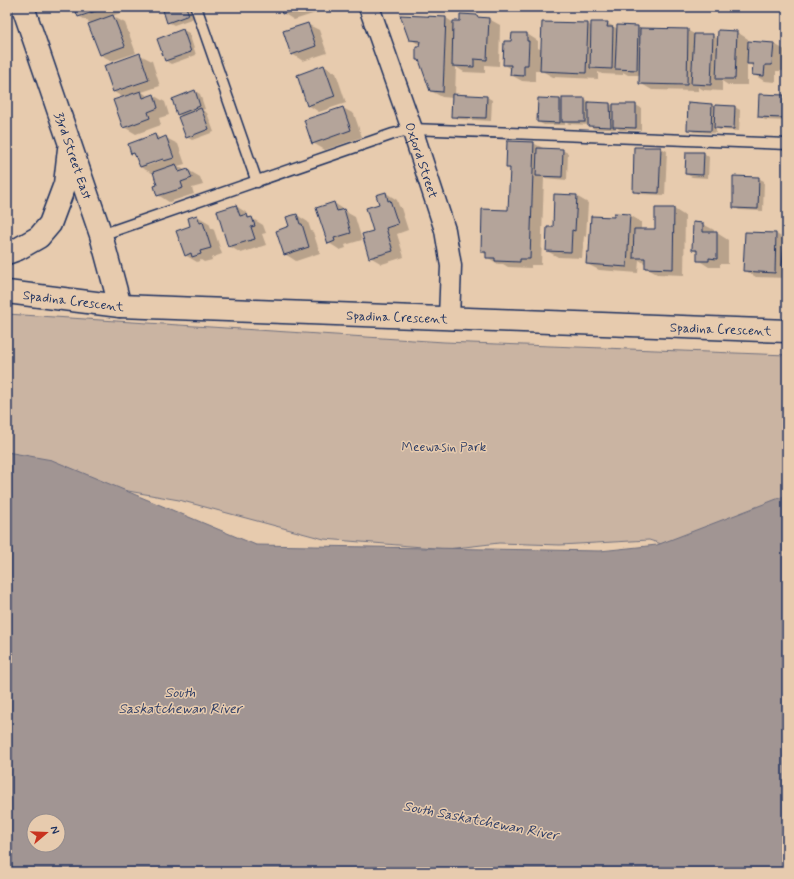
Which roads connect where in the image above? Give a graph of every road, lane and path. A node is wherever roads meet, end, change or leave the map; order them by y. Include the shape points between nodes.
1 (23, 7) edge
2 (196, 7) edge
3 (369, 7) edge
4 (412, 130) junction
5 (70, 142) junction
6 (787, 144) edge
7 (256, 182) junction
8 (101, 235) junction
9 (7, 253) edge
10 (7, 292) edge
11 (120, 306) junction
12 (449, 318) junction
13 (787, 331) edge

1 - 5 street, 33rd Street East
2 - 7 lane
3 - 4 street, Oxford Street
4 - 6 lane
4 - 7 lane via 393,134
4 - 12 street, Oxford Street via 445,230 451,266
5 - 8 street, 33rd Street East
5 - 9 street via 65,184 50,224 39,237
7 - 8 lane
8 - 11 street, 33rd Street East
10 - 11 street, Spadina Crescent
11 - 12 street, Spadina Crescent
12 - 13 street, Spadina Crescent

